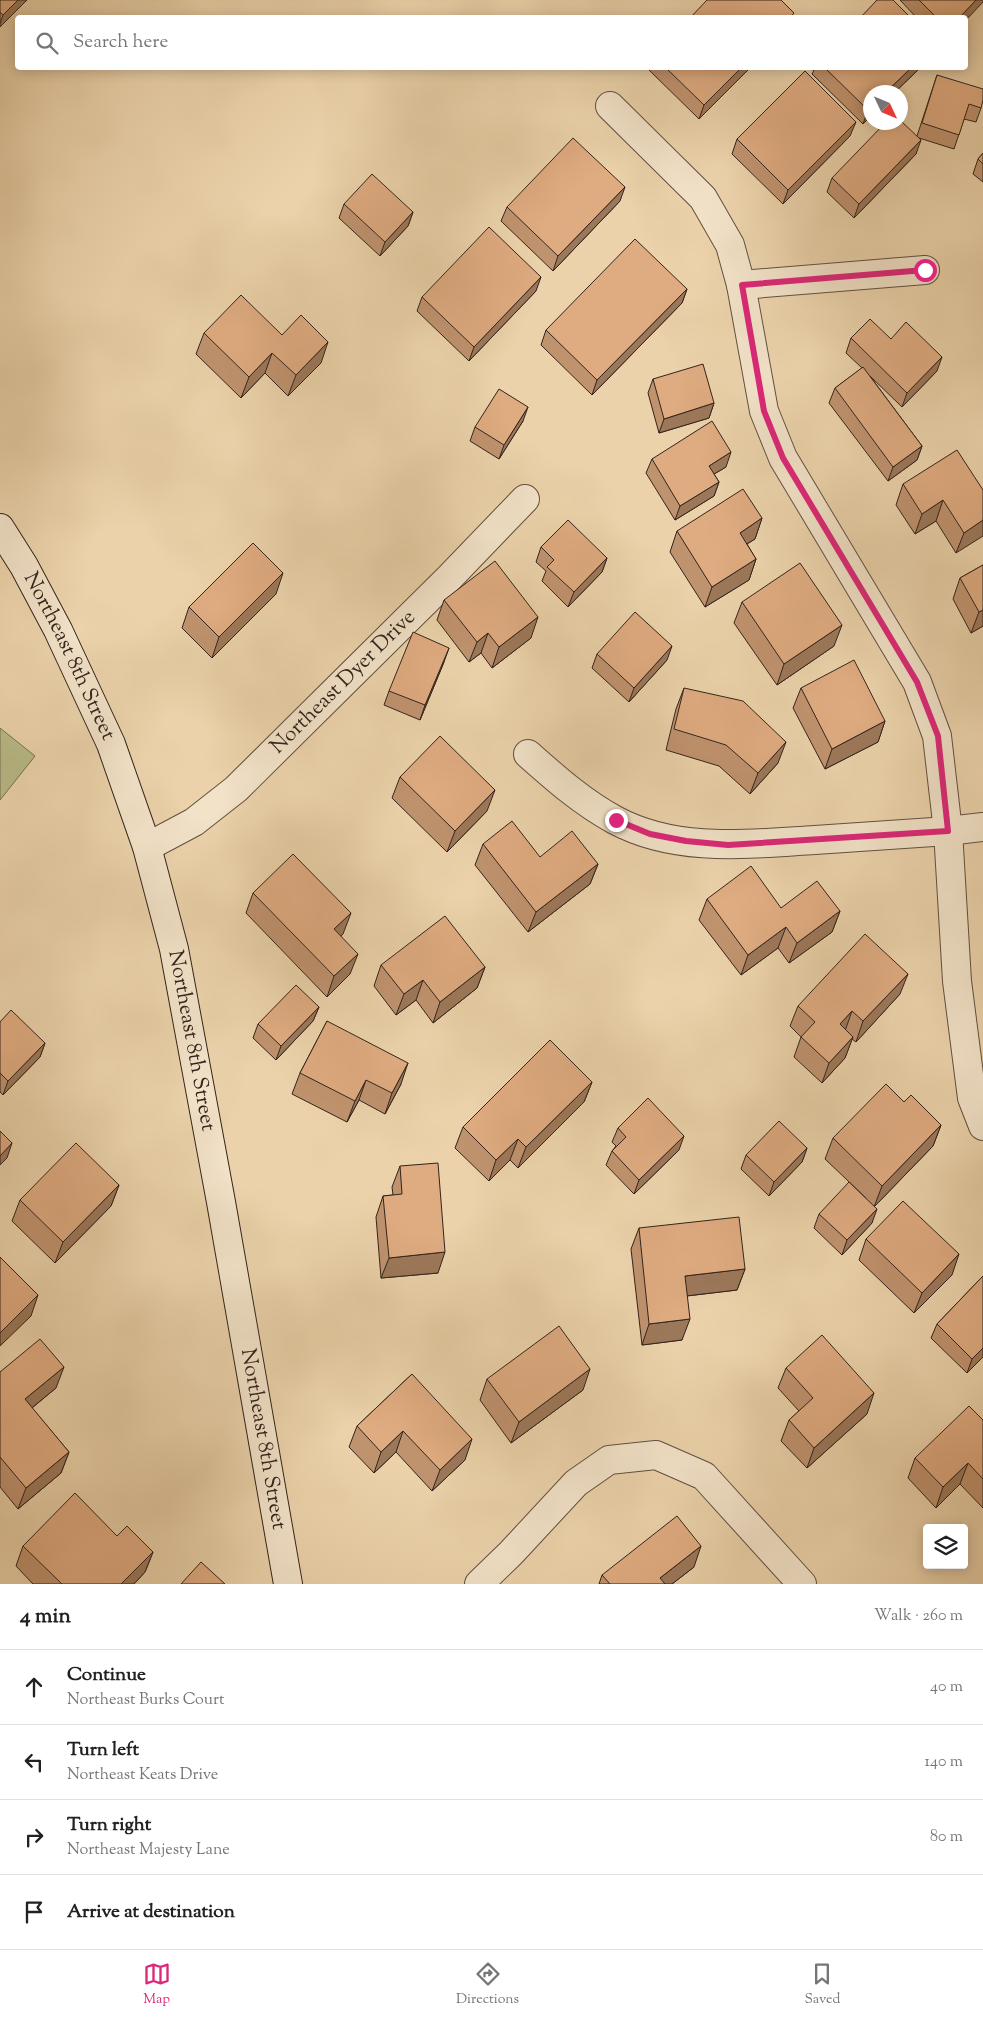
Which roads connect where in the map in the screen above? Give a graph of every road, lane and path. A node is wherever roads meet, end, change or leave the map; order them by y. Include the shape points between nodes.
1 (610, 106) dead end
2 (925, 270) dead end
3 (742, 285) junction
4 (525, 499) dead end
5 (0, 528) edge
6 (528, 754) dead end
7 (983, 827) edge
8 (948, 831) junction
9 (147, 847) junction
10 (983, 1126) edge
11 (288, 1584) edge
12 (479, 1584) edge
13 (802, 1584) edge

1 - 3 street via 703,198 730,244
2 - 3 street
3 - 8 street via 764,411 783,458 917,682 938,736
4 - 9 street, Northeast Dyer Drive via 236,789 194,822
5 - 9 street, Northeast 8th Street via 58,630 111,744
6 - 8 street via 574,794 616,820 650,834 686,841 728,845
7 - 8 street
8 - 10 street via 956,981 972,1098
9 - 11 street, Northeast 8th Street via 176,958
12 - 13 street via 576,1483 609,1460 656,1455 704,1476

